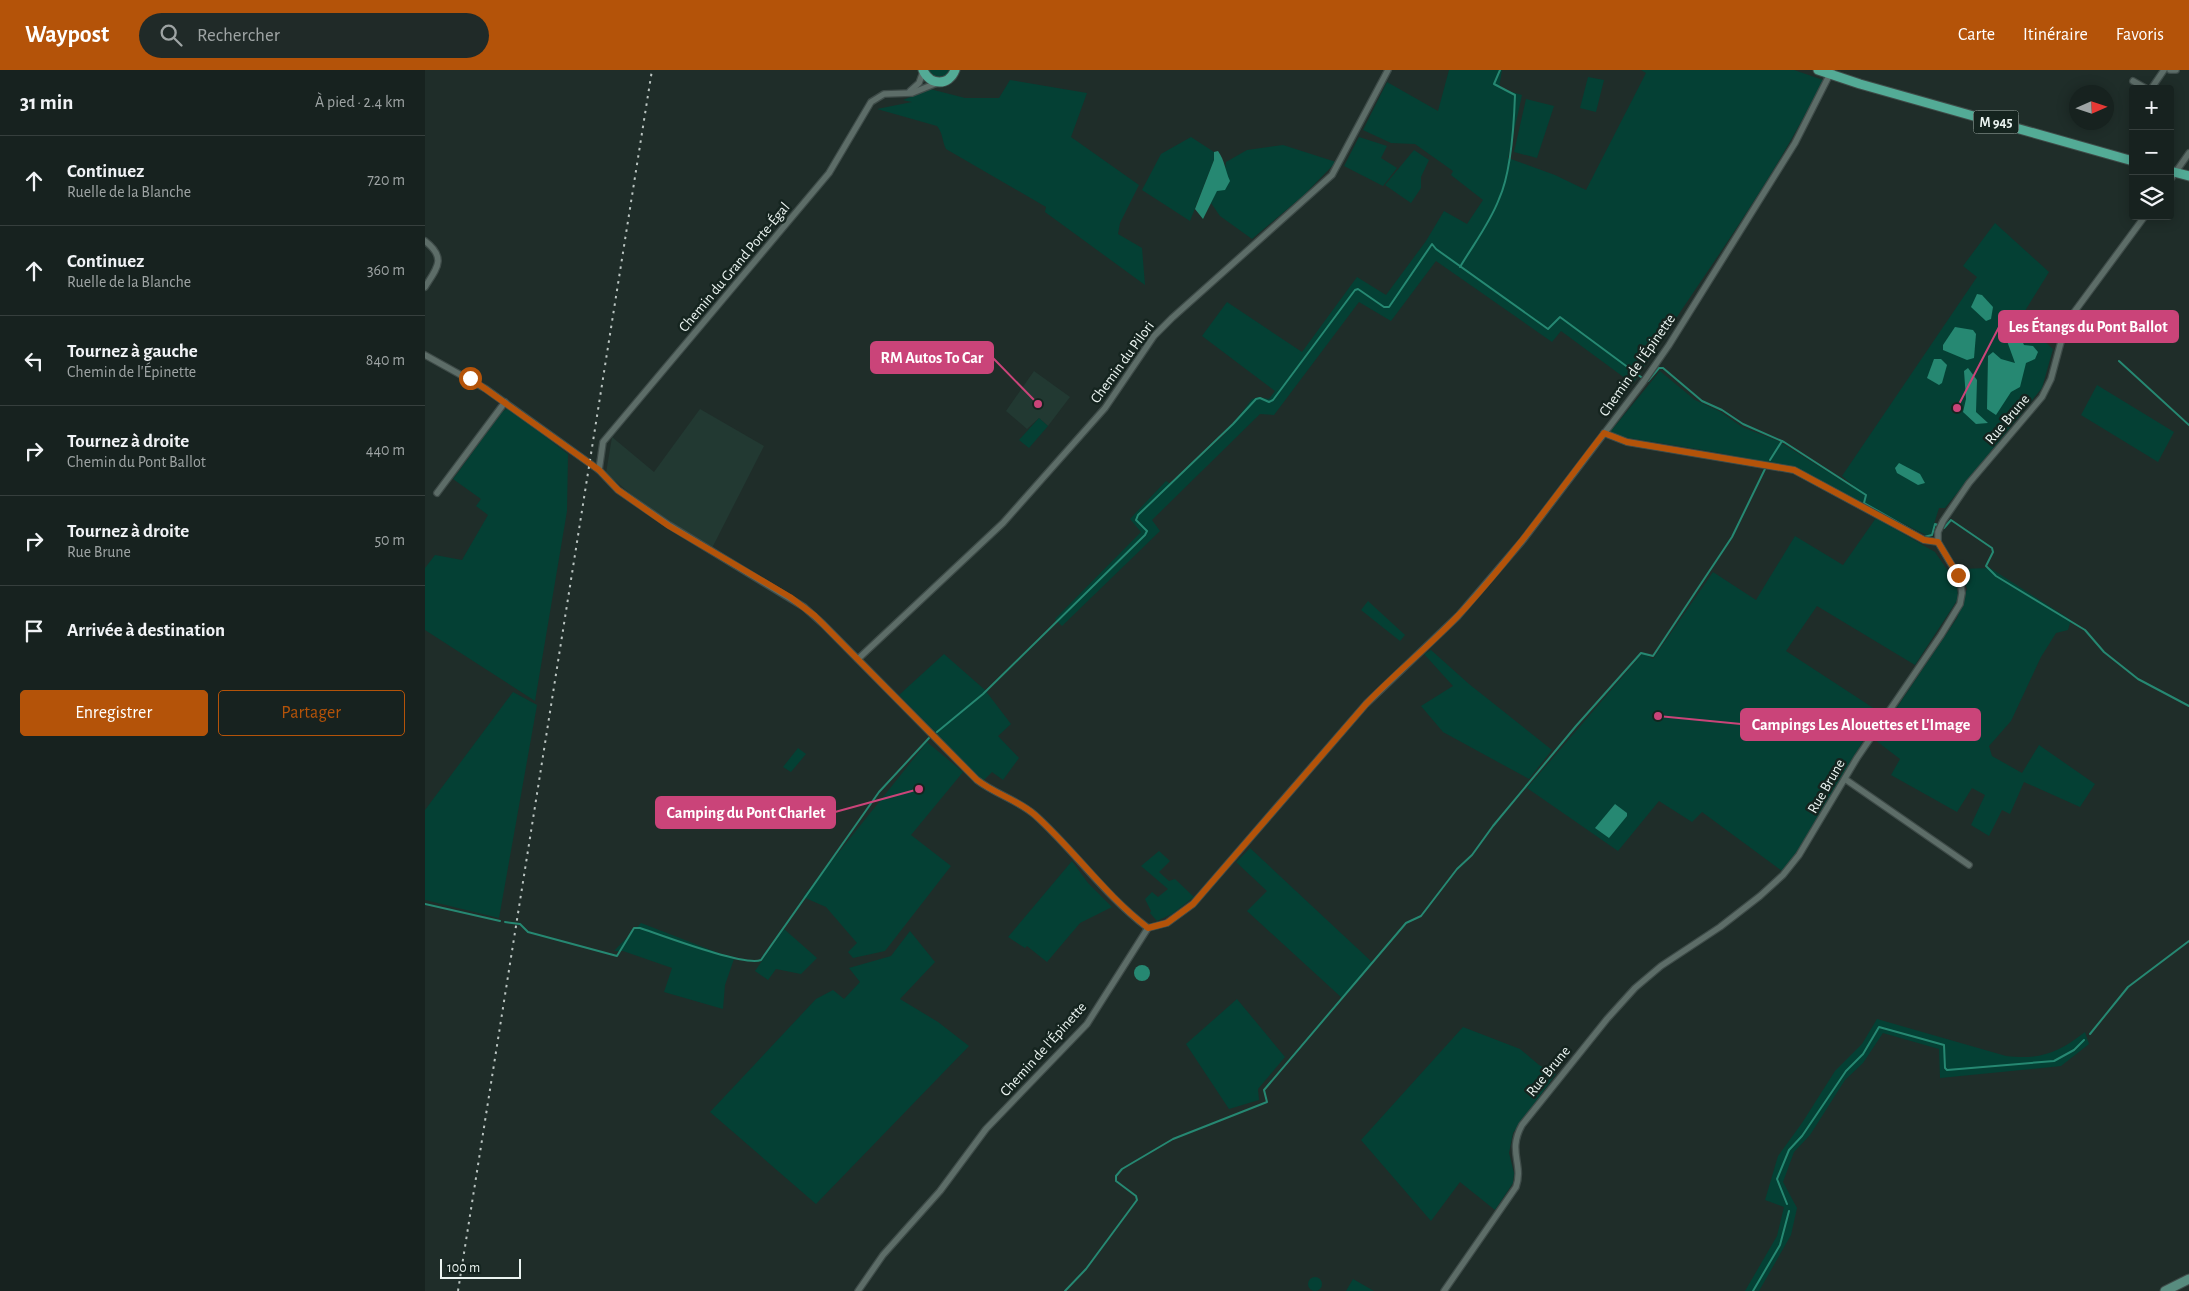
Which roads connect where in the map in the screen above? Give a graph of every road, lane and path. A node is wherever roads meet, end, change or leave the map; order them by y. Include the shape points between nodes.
1 (955, 70) edge
2 (1388, 70) edge
3 (1818, 70) edge
4 (2164, 70) edge
5 (2170, 70) edge
6 (2176, 70) edge
7 (923, 71) edge
8 (1831, 72) edge
9 (2133, 81) dead end
10 (940, 83) junction
11 (2141, 85) edge
12 (2152, 85) edge
13 (900, 93) junction
14 (2189, 153) edge
15 (2129, 160) edge
16 (2174, 172) edge
17 (2174, 174) edge
18 (2189, 176) edge
19 (2142, 220) edge
20 (425, 241) edge
21 (425, 287) edge
22 (425, 355) edge
23 (505, 402) junction
24 (1604, 433) junction
25 (599, 470) junction
26 (437, 493) dead end
27 (1938, 542) junction
28 (858, 659) junction
29 (1845, 779) junction
30 (1969, 865) dead end
31 (1148, 928) junction
32 (2189, 1279) edge
33 (858, 1291) edge
34 (1444, 1291) edge
35 (2165, 1291) edge

1 - 10 main road via 949,79
2 - 28 street, Chemin du Pilori via 1332,175 1154,336 1109,403 1003,523
3 - 8 main road, M 945
4 - 12 street
5 - 6 street
7 - 10 main road via 931,80
7 - 13 street, Chemin du Grand Porte-Égal via 917,86
8 - 15 main road, M 945
8 - 24 street, Chemin de l'Épinette via 1795,144 1749,220 1645,381
9 - 11 street
10 - 13 street, Chemin du Grand Porte-Égal via 916,92
13 - 25 street, Chemin du Grand Porte-Égal via 884,94 871,102 829,174 603,442
14 - 16 street
17 - 18 main road
19 - 27 street, Rue Brune via 2072,316 2062,338 2051,379 2041,397 1955,501 1941,525
20 - 21 street via 435,250 438,260 437,268
22 - 23 street via 470,378
23 - 25 street
23 - 26 street
24 - 27 street via 1627,442 1789,469 1821,483 1924,540
24 - 31 street, Chemin de l'Épinette via 1489,581 1448,627 1373,697 1193,904 1167,923
25 - 28 street via 618,490 669,526 794,600
27 - 29 street, Rue Brune via 1960,579 1962,593 1959,604
28 - 31 street via 986,788 1034,814 1107,893
29 - 30 street
29 - 34 street, Rue Brune via 1787,871 1728,920 1641,982 1607,1018 1534,1108 1515,1142 1516,1187
31 - 33 street, Chemin de l'Épinette via 1087,1024 986,1129 940,1191 883,1255
32 - 35 street

